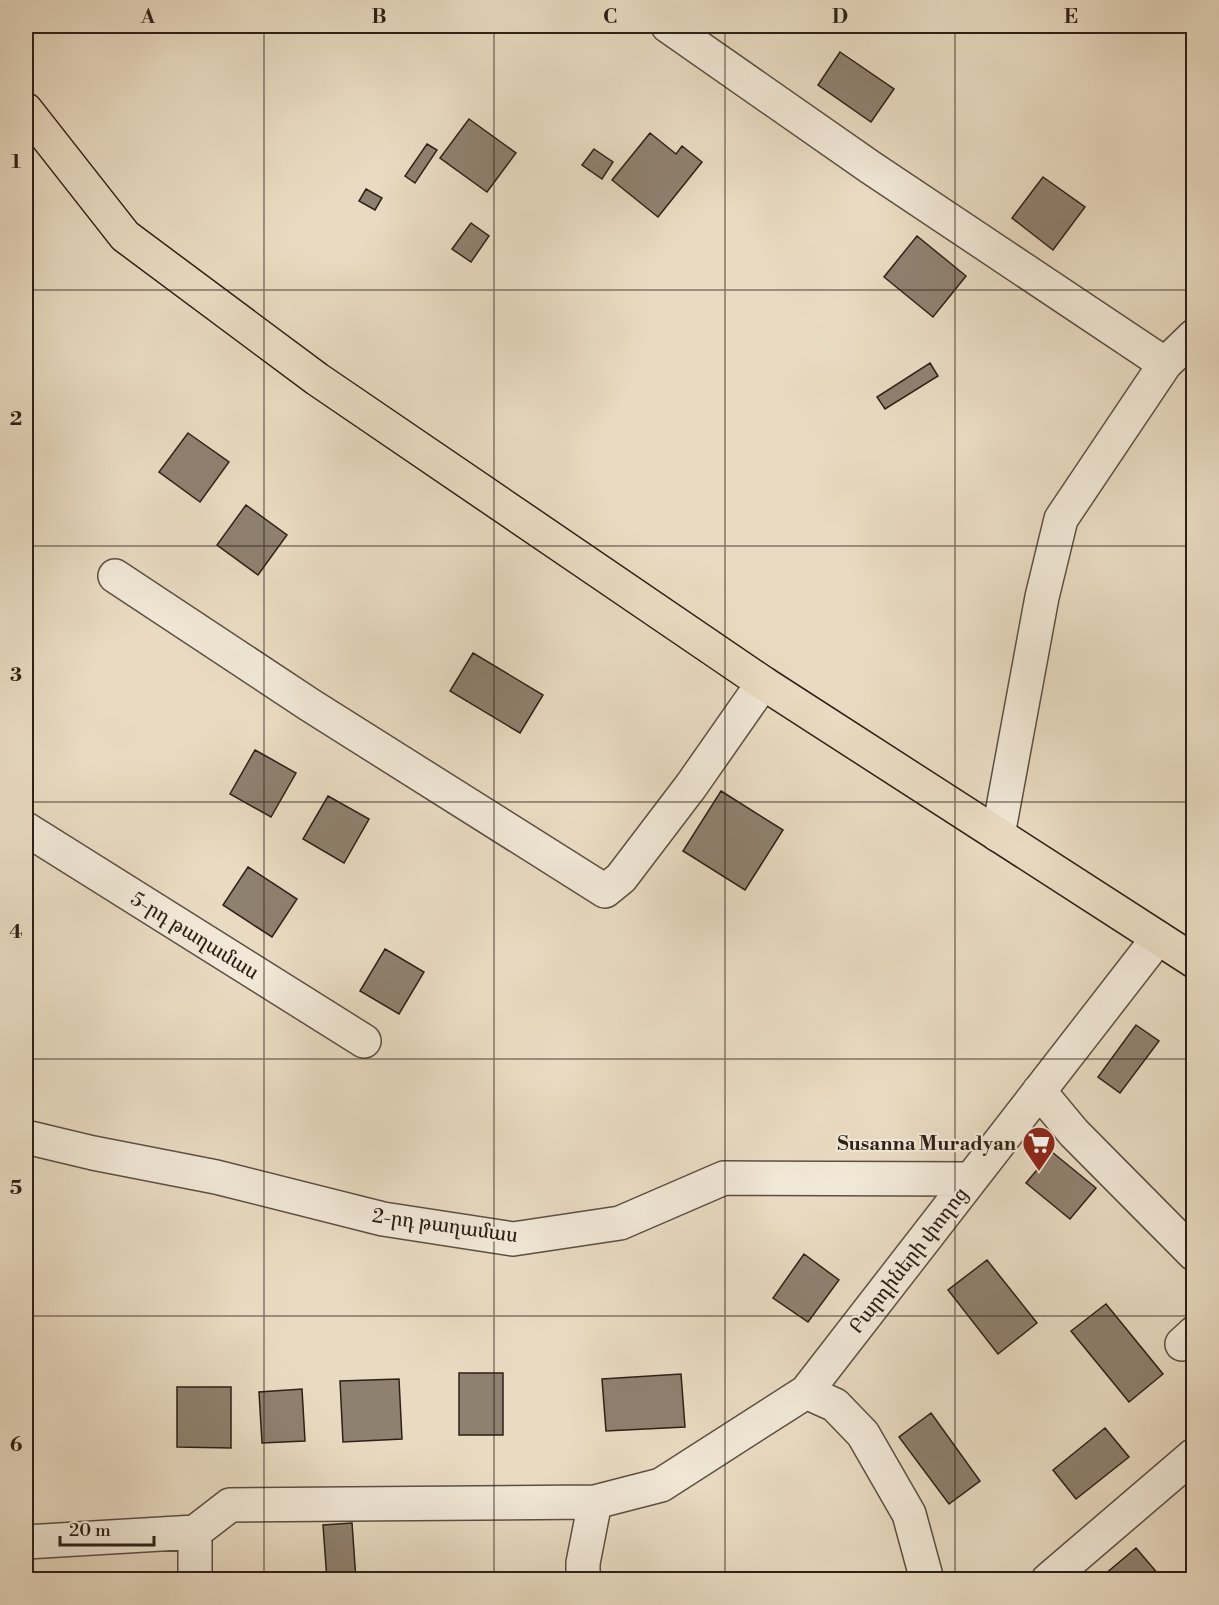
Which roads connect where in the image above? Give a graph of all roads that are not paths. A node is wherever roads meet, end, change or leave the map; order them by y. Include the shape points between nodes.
1 (668, 26) edge
2 (26, 110) edge
3 (1194, 336) edge
4 (1165, 364) junction
5 (114, 576) dead end
6 (763, 683) junction
7 (26, 829) edge
8 (998, 834) junction
9 (1158, 938) junction
10 (1194, 962) edge
11 (364, 1041) dead end
12 (1039, 1091) junction
13 (26, 1137) edge
14 (971, 1179) junction
15 (1189, 1242) edge
16 (806, 1392) junction
17 (1194, 1455) edge
18 (595, 1502) junction
19 (195, 1532) junction
20 (26, 1542) edge
21 (195, 1580) edge
22 (583, 1580) edge
23 (927, 1580) edge
24 (1048, 1580) edge

1 - 4 street
2 - 6 main road via 125,236 317,379
3 - 4 street
4 - 8 street via 1061,519 1042,597
5 - 6 street via 605,891 621,878 692,786
6 - 8 main road
7 - 11 street, 5-րդ թաղամաս
8 - 9 main road
9 - 10 main road
9 - 12 street, Բարդիների փողոց
12 - 14 street, Բարդիների փողոց
12 - 15 street via 1074,1133
13 - 14 street, 2-րդ թաղամաս via 216,1177 383,1219 513,1239 620,1223 724,1178
14 - 16 street, Բարդիների փողոց
16 - 18 street, Բարդիների փողոց via 661,1485
16 - 23 street via 835,1405 863,1434 909,1514
17 - 24 street
18 - 19 street, Բարդիների փողոց via 230,1505
18 - 22 street
19 - 20 street
19 - 21 street

